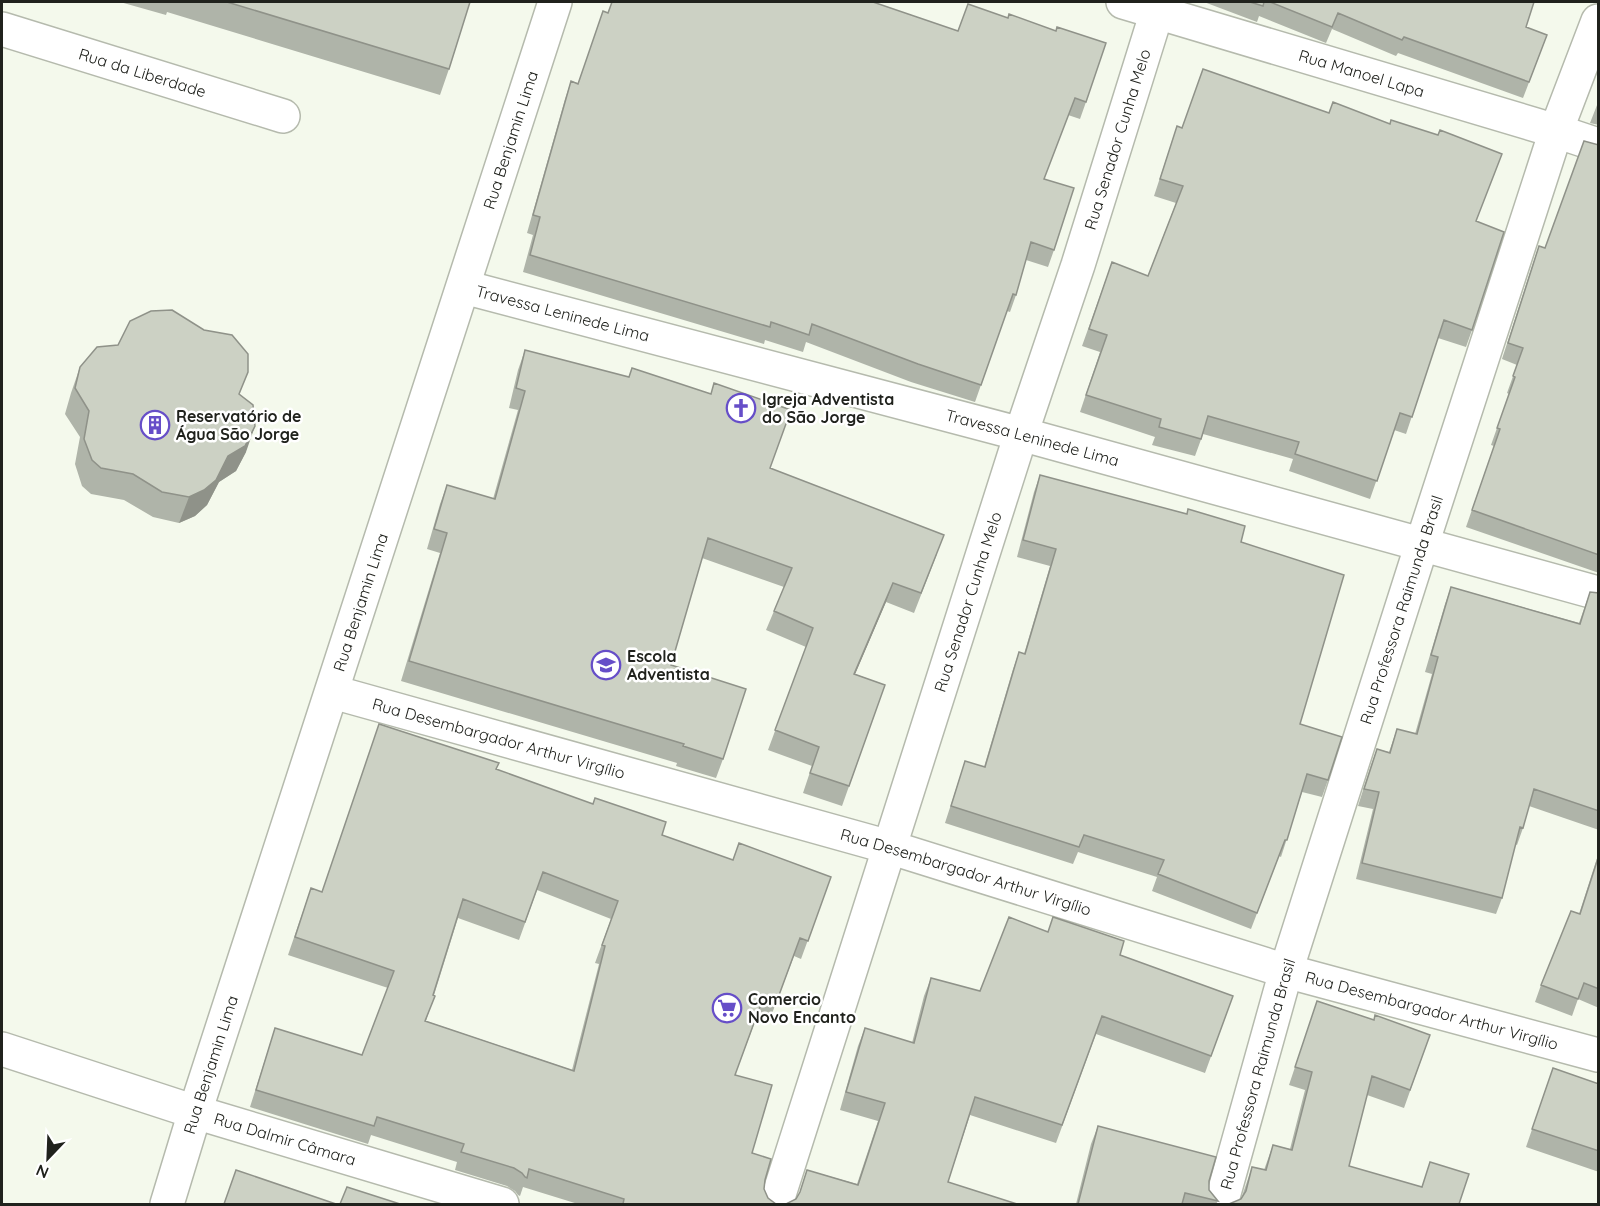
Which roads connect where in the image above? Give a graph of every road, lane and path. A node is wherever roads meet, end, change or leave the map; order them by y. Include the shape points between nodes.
1 (555, 2) edge
2 (1123, 2) edge
3 (1158, 6) edge
4 (1599, 21) edge
5 (2, 29) edge
6 (283, 116) dead end
7 (1556, 131) junction
8 (1599, 145) edge
9 (464, 287) junction
10 (1021, 434) junction
11 (1422, 544) junction
12 (1599, 593) edge
13 (333, 692) junction
14 (889, 847) junction
15 (1286, 971) junction
16 (2, 1049) edge
17 (1599, 1055) edge
18 (195, 1112) junction
19 (167, 1204) edge
20 (502, 1204) edge
21 (776, 1204) edge
22 (1221, 1204) edge

1 - 9 street, Rua Benjamin Lima
2 - 3 street, Rua Manoel Lapa
3 - 7 street, Rua Manoel Lapa
3 - 10 street, Rua Senador Cunha Melo
4 - 7 street, Rua Professora Raimunda Brasil
5 - 6 street, Rua da Liberdade
7 - 8 street, Rua Manoel Lapa
7 - 11 street, Rua Professora Raimunda Brasil
9 - 10 street, Travessa Leninede Lima
9 - 13 street, Rua Benjamin Lima
10 - 11 street, Travessa Leninede Lima
10 - 14 street, Rua Senador Cunha Melo
11 - 12 street, Travessa Leninede Lima
11 - 15 street, Rua Professora Raimunda Brasil
13 - 14 street, Rua Desembargador Arthur Virgílio
13 - 18 street, Rua Benjamin Lima
14 - 15 street, Rua Desembargador Arthur Virgílio
14 - 21 street, Rua Senador Cunha Melo
15 - 17 street, Rua Desembargador Arthur Virgílio
15 - 22 street, Rua Professora Raimunda Brasil
16 - 18 street, Rua Dalmir Câmara
18 - 19 street, Rua Benjamin Lima
18 - 20 street, Rua Dalmir Câmara

